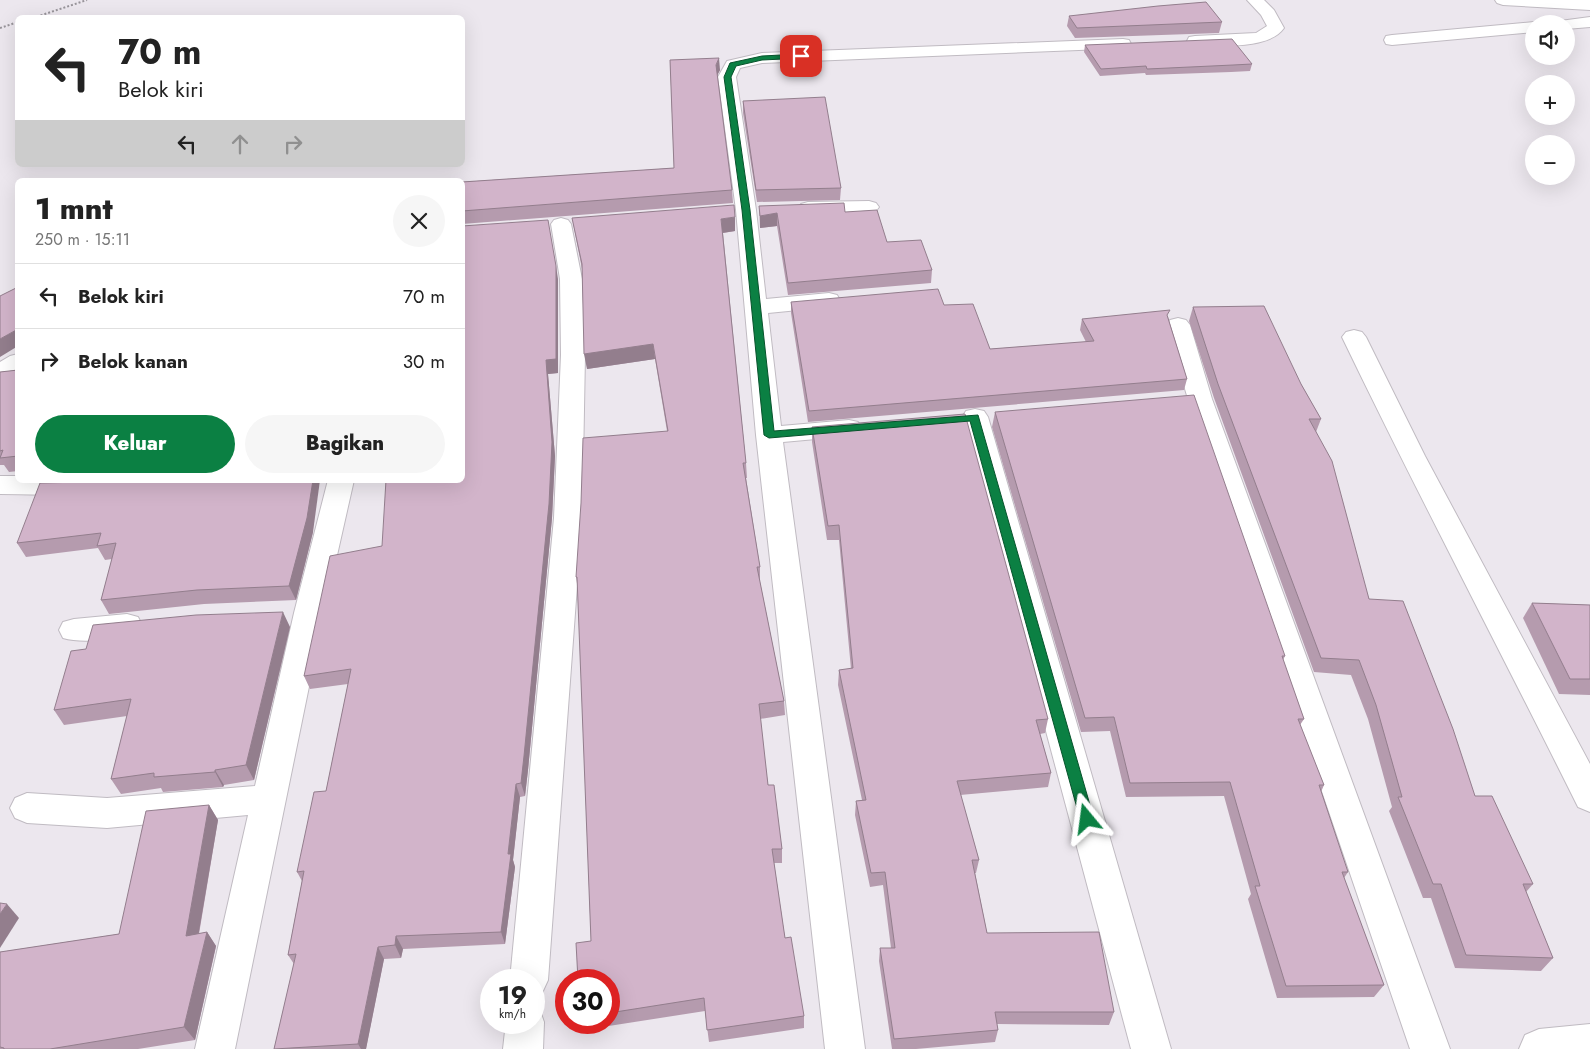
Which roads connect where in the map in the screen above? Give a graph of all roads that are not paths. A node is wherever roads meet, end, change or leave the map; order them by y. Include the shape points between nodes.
1 (1255, 0) edge
2 (1503, 0) edge
3 (1590, 5) edge
4 (1590, 22) edge
5 (1575, 23) edge
6 (1525, 28) edge
7 (1392, 40) dead end
8 (1177, 42) edge
9 (1148, 43) edge
10 (869, 206) dead end
11 (793, 209) edge
12 (561, 224) edge
13 (852, 298) edge
14 (756, 307) junction
15 (1178, 324) dead end
16 (1354, 337) dead end
17 (15, 363) edge
18 (0, 373) edge
19 (975, 417) dead end
20 (867, 426) edge
21 (769, 435) junction
22 (103, 483) edge
23 (340, 483) edge
24 (0, 485) edge
25 (158, 622) edge
26 (74, 630) dead end
27 (1590, 797) edge
28 (269, 799) junction
29 (28, 808) dead end
30 (530, 969) edge
31 (524, 1034) edge
32 (1590, 1044) edge
33 (215, 1049) edge
34 (523, 1049) edge
35 (845, 1049) edge
36 (1151, 1049) edge
37 (1430, 1049) edge
38 (1539, 1049) edge

1 - 8 street via 1268,13 1276,28 1268,34 1260,38
2 - 3 street
4 - 5 street
6 - 7 street
9 - 14 street via 762,58 733,64 727,77
10 - 11 street
12 - 30 street via 572,289 568,518
13 - 14 street
14 - 21 street
15 - 37 street via 1190,400
16 - 27 street via 1412,456
17 - 18 street
19 - 36 street
20 - 21 street
21 - 35 street
22 - 24 street
23 - 28 street via 294,614
25 - 26 street
28 - 29 street via 107,813
28 - 33 street
31 - 34 street
32 - 38 street

